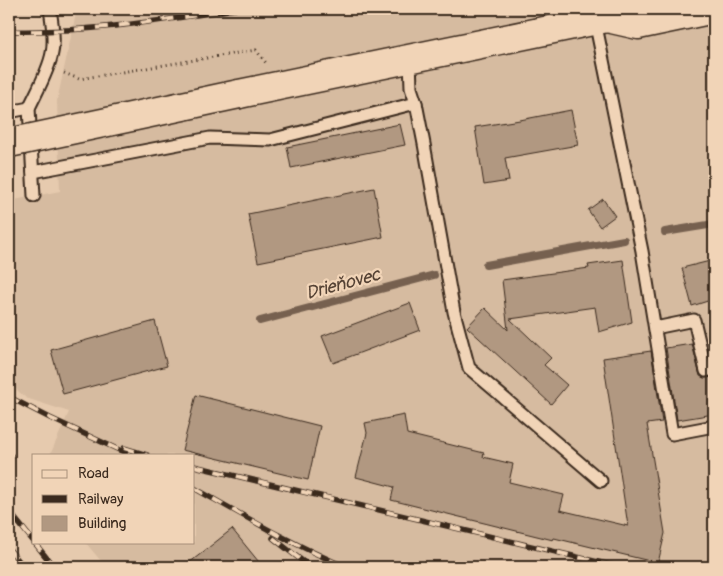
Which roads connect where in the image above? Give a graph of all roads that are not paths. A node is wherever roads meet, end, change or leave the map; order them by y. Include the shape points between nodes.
1 (50, 9) edge
2 (714, 9) edge
3 (610, 14) edge
4 (410, 59) junction
5 (416, 103) junction
6 (29, 108) junction
7 (9, 112) edge
8 (9, 143) edge
9 (33, 172) junction
10 (34, 196) dead end
11 (655, 328) junction
12 (714, 369) edge
13 (714, 426) edge
14 (601, 481) dead end

1 - 6 lane via 52,52
2 - 3 street via 638,25
3 - 4 street
3 - 11 lane
4 - 5 lane via 411,88
4 - 8 street, bridge
5 - 9 lane via 270,140 210,138
5 - 14 lane via 454,312 469,368
6 - 7 lane
6 - 9 lane
9 - 10 lane
11 - 12 lane via 694,320 706,371
11 - 13 lane via 672,434

